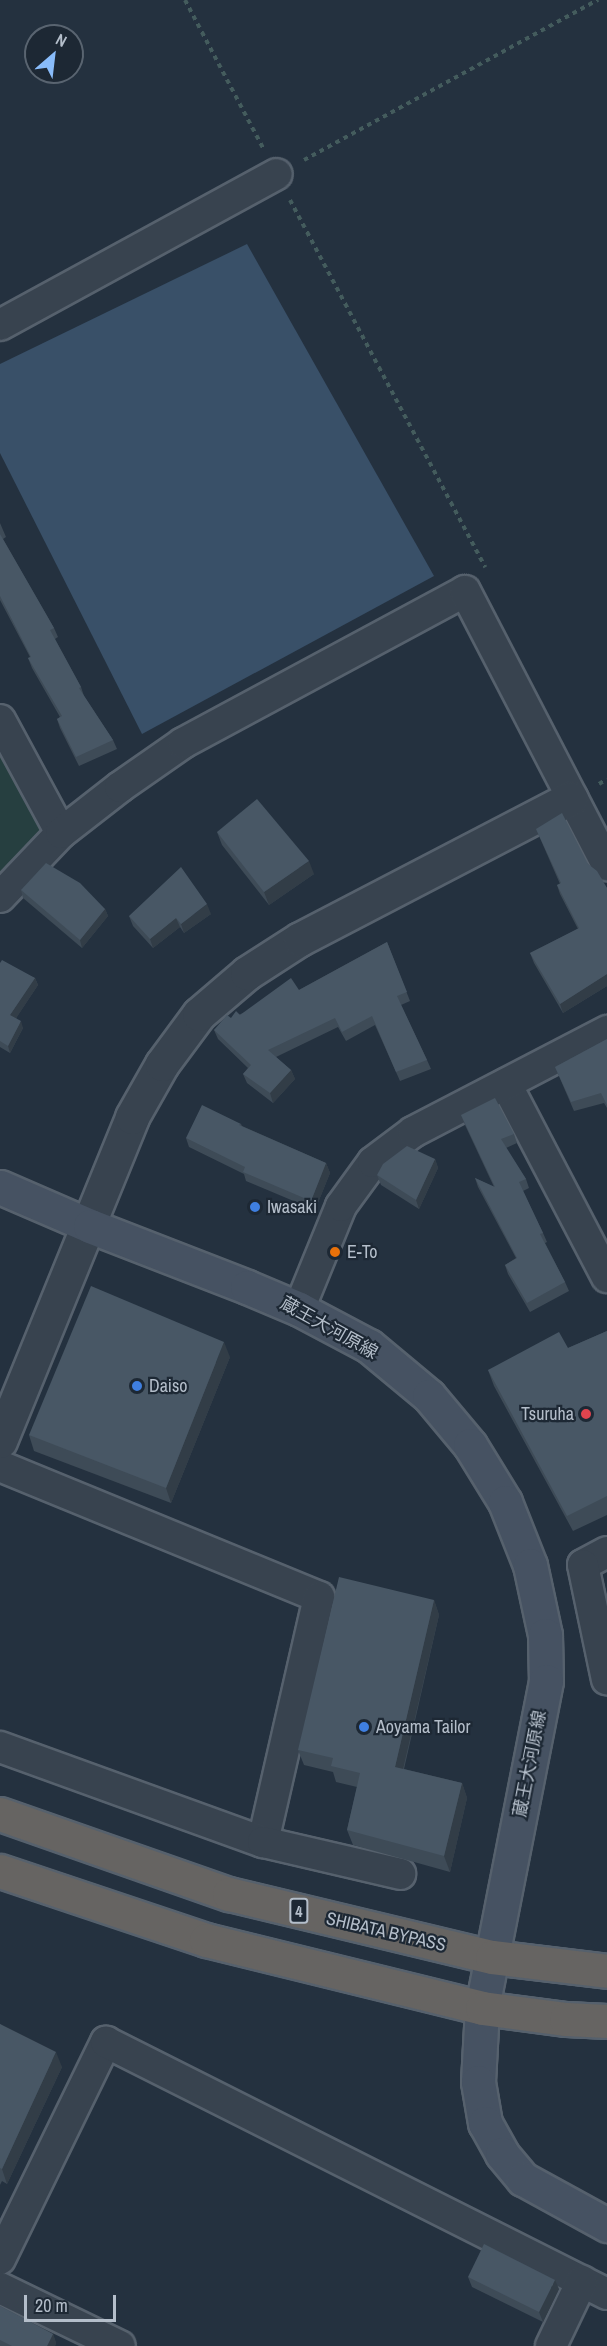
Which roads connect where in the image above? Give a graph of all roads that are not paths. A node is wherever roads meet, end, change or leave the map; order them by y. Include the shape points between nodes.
1 (277, 174) road end
2 (0, 325) edge
3 (0, 720) edge
4 (571, 798) junction
5 (62, 833) junction
6 (607, 865) edge
7 (0, 897) edge
8 (607, 1031) edge
9 (506, 1084) junction
10 (0, 1187) edge
11 (90, 1226) junction
12 (607, 1277) edge
13 (299, 1309) junction
14 (0, 1441) edge
15 (0, 1466) edge
16 (607, 1552) edge
17 (607, 1680) edge
18 (0, 1747) edge
19 (0, 1814) edge
20 (263, 1842) junction
21 (0, 1871) edge
22 (400, 1874) dead end
23 (492, 1957) junction
24 (607, 1971) edge
25 (482, 2008) junction
26 (607, 2021) edge
27 (11, 2210) edge
28 (607, 2225) edge
29 (0, 2259) edge
30 (595, 2287) edge
31 (0, 2288) edge
32 (120, 2346) edge
33 (551, 2346) edge

1 - 2 street
3 - 5 street
4 - 5 street via 465,591 183,743
4 - 6 street
4 - 11 street via 300,939 247,973 199,1014 162,1064 132,1117
5 - 7 street
8 - 9 street
9 - 12 street
9 - 13 street via 413,1132 373,1162 341,1206
10 - 11 main road, 蔵王大河原線
11 - 13 main road, 蔵王大河原線
11 - 14 street
13 - 23 main road, 蔵王大河原線 via 369,1346 429,1396 470,1445 505,1502 530,1565 545,1635 546,1681
15 - 20 street via 319,1597
16 - 17 street via 584,1565
18 - 20 street
19 - 23 highway, SHIBATA BYPASS / 4 via 229,1894
20 - 22 street
21 - 25 highway via 206,1940
23 - 24 highway, SHIBATA BYPASS / 4
23 - 25 main road, 蔵王大河原線
25 - 26 highway
25 - 28 main road, 蔵王大河原線 via 478,2082 485,2123 502,2154 523,2179
27 - 29 street
27 - 30 street via 106,2042
30 - 33 street
31 - 32 street

